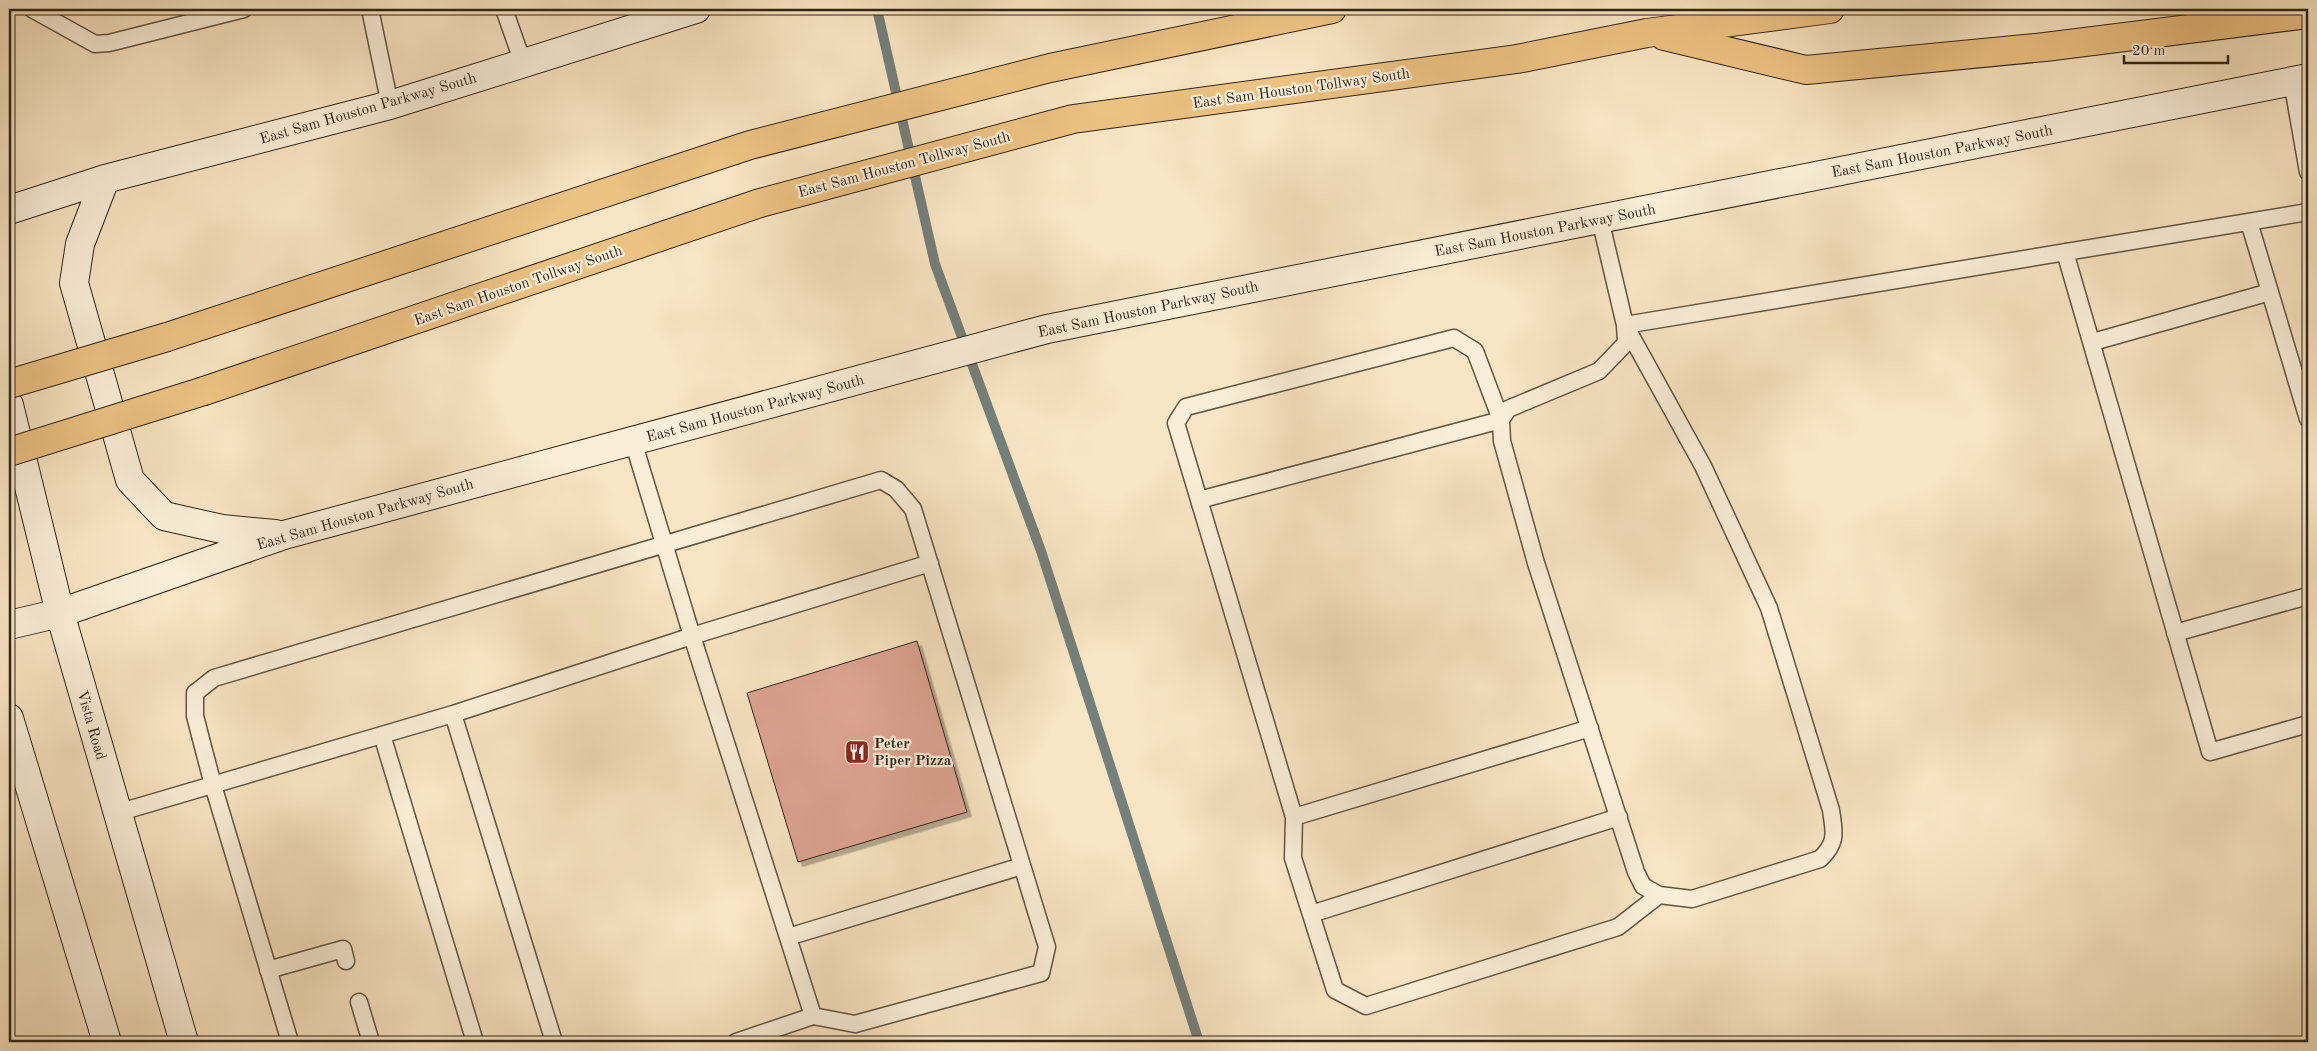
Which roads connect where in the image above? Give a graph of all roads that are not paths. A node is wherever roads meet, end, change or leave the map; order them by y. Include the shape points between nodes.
1 (32, 9) edge
2 (244, 9) edge
3 (370, 9) edge
4 (504, 9) edge
5 (696, 9) edge
6 (1332, 9) edge
7 (1830, 9) edge
8 (2308, 14) edge
9 (1648, 32) junction
10 (523, 63) junction
11 (2300, 80) edge
12 (390, 105) junction
13 (2308, 172) edge
14 (105, 179) junction
15 (9, 210) edge
16 (2308, 212) edge
17 (1600, 219) junction
18 (2249, 222) junction
19 (2066, 252) junction
20 (2270, 292) junction
21 (1625, 325) junction
22 (2093, 342) junction
23 (9, 384) edge
24 (9, 405) edge
25 (2308, 419) edge
26 (1501, 420) junction
27 (633, 441) junction
28 (9, 452) edge
29 (1199, 500) junction
30 (284, 535) junction
31 (664, 544) junction
32 (930, 563) junction
33 (2308, 596) edge
34 (60, 613) junction
35 (9, 625) edge
36 (2175, 633) junction
37 (692, 636) junction
38 (453, 714) junction
39 (9, 718) edge
40 (2308, 724) edge
41 (1590, 728) junction
42 (382, 735) junction
43 (212, 785) junction
44 (118, 813) junction
45 (1294, 817) junction
46 (1619, 817) junction
47 (1022, 866) junction
48 (1659, 895) junction
49 (1311, 914) junction
50 (788, 937) junction
51 (346, 960) dead end
52 (268, 970) junction
53 (358, 1002) dead end
54 (813, 1016) junction
55 (107, 1042) edge
56 (184, 1042) edge
57 (290, 1042) edge
58 (371, 1042) edge
59 (475, 1042) edge
60 (554, 1042) edge
61 (736, 1042) edge

1 - 2 lane via 95,44
3 - 12 lane
4 - 10 lane
5 - 10 main road, East Sam Houston Parkway South
6 - 23 highway, bridge via 1050,68 750,145 167,337
7 - 9 highway, East Sam Houston Tollway South
8 - 9 highway via 2046,46 1806,70
9 - 28 highway, East Sam Houston Tollway South, bridge via 1517,59 1074,119 760,203 204,391
10 - 12 main road, East Sam Houston Parkway South
11 - 13 lane
11 - 17 main road, East Sam Houston Parkway South
12 - 14 main road, East Sam Houston Parkway South
14 - 15 main road, East Sam Houston Parkway South
14 - 30 main road via 80,244 74,283 130,480 164,516 222,529
16 - 18 lane
17 - 21 lane
17 - 27 main road, East Sam Houston Parkway South via 1047,329
18 - 19 lane
18 - 20 lane
19 - 21 lane
19 - 22 lane
20 - 22 lane
20 - 25 lane
21 - 26 lane via 1626,343 1599,371 1508,409
21 - 48 lane via 1703,466 1769,608 1831,810 1834,832 1831,848 1820,858 1692,899
22 - 36 lane
24 - 34 main road, Vista Road
26 - 29 lane
26 - 29 lane via 1475,351 1454,338 1186,407 1176,423
26 - 41 lane via 1502,441 1536,564
27 - 30 main road, East Sam Houston Parkway South
27 - 31 lane
29 - 45 lane
30 - 34 main road, East Sam Houston Parkway South
31 - 32 lane via 881,480 896,489 914,509
31 - 37 lane
31 - 43 lane via 214,678 195,693 195,716
32 - 37 lane
32 - 47 lane
33 - 36 lane
34 - 35 main road, East Sam Houston Parkway South
34 - 44 main road, Vista Road
36 - 40 lane via 2210,752
37 - 38 lane
37 - 50 lane
38 - 42 lane
38 - 60 lane
39 - 55 main road
41 - 45 lane
41 - 46 lane
42 - 43 lane
42 - 59 lane
43 - 44 lane
43 - 52 lane
44 - 56 main road, Vista Road
45 - 49 lane via 1293,858
46 - 48 lane via 1643,886
46 - 49 lane
47 - 50 lane
47 - 54 lane via 1047,947 1041,972 855,1024
48 - 49 lane via 1618,927 1366,1006 1335,990
50 - 54 lane
51 - 52 lane via 343,949
52 - 57 lane
53 - 58 lane
54 - 61 lane

